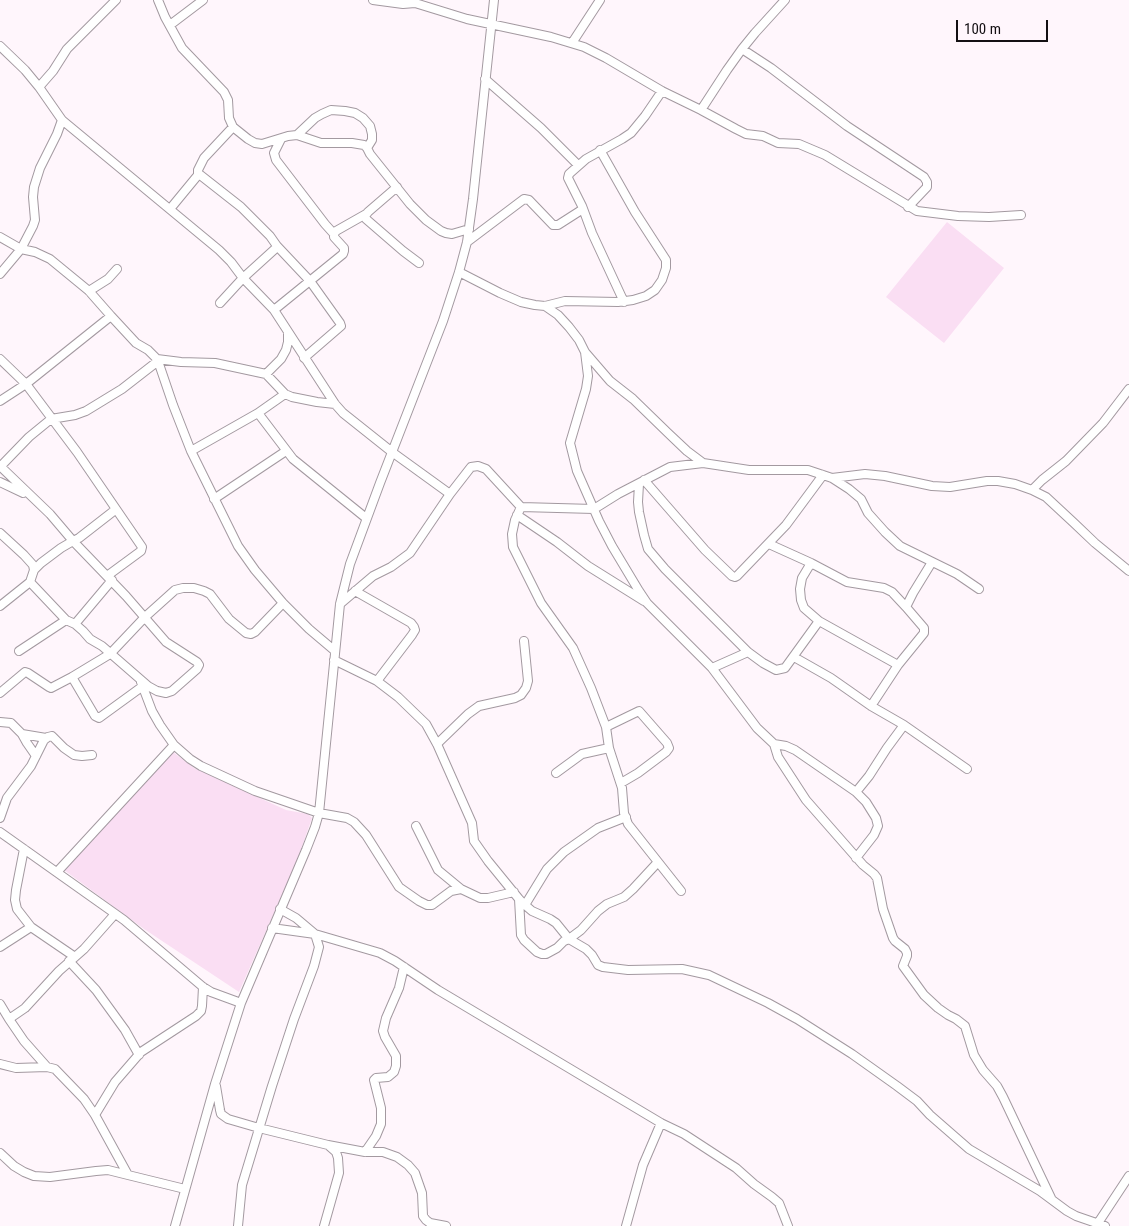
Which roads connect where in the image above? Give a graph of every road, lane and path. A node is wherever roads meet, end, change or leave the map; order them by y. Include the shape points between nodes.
1 (116, 0) edge
2 (158, 0) edge
3 (203, 0) edge
4 (373, 0) edge
5 (494, 0) edge
6 (600, 0) edge
7 (785, 0) edge
8 (491, 23) junction
9 (170, 26) junction
10 (572, 43) junction
11 (0, 46) edge
12 (742, 49) junction
13 (485, 79) junction
14 (39, 87) junction
15 (662, 91) junction
16 (702, 110) junction
17 (62, 120) junction
18 (233, 127) junction
19 (298, 135) junction
20 (281, 138) junction
21 (368, 148) junction
22 (600, 150) junction
23 (578, 166) junction
24 (198, 174) junction
25 (397, 187) junction
26 (908, 207) junction
27 (170, 209) junction
28 (582, 209) junction
29 (366, 214) junction
30 (1021, 215) dead end
31 (469, 229) junction
32 (334, 234) junction
33 (0, 237) edge
34 (467, 242) junction
35 (277, 246) junction
36 (22, 250) junction
37 (419, 263) dead end
38 (117, 269) dead end
39 (459, 272) junction
40 (0, 274) edge
41 (243, 278) junction
42 (310, 280) junction
43 (89, 291) junction
44 (624, 302) junction
45 (220, 303) dead end
46 (545, 306) junction
47 (274, 310) junction
48 (111, 316) junction
49 (288, 332) junction
50 (585, 352) junction
51 (304, 358) junction
52 (0, 359) edge
53 (157, 360) junction
54 (266, 374) junction
55 (26, 384) junction
56 (1129, 389) edge
57 (285, 394) junction
58 (0, 401) edge
59 (334, 404) junction
60 (258, 412) junction
61 (51, 419) junction
62 (191, 451) junction
63 (286, 451) junction
64 (392, 452) junction
65 (703, 463) junction
66 (0, 467) edge
67 (823, 475) junction
68 (832, 478) junction
69 (0, 482) edge
70 (641, 482) junction
71 (1032, 490) junction
72 (450, 494) junction
73 (214, 499) junction
74 (521, 507) junction
75 (594, 509) junction
76 (115, 510) junction
77 (50, 514) junction
78 (517, 515) junction
79 (366, 518) junction
80 (0, 534) edge
81 (74, 541) junction
82 (769, 544) junction
83 (932, 562) junction
84 (812, 564) junction
85 (34, 570) junction
86 (1129, 571) edge
87 (109, 578) junction
88 (30, 582) junction
89 (979, 589) dead end
90 (355, 591) junction
91 (283, 603) junction
92 (647, 603) junction
93 (340, 604) junction
94 (0, 606) edge
95 (906, 607) junction
96 (145, 617) junction
97 (66, 620) junction
98 (819, 621) junction
99 (75, 624) junction
100 (524, 641) dead end
101 (19, 651) dead end
102 (335, 651) junction
103 (748, 652) junction
104 (110, 654) junction
105 (794, 657) junction
106 (334, 660) junction
107 (898, 665) junction
108 (712, 668) junction
109 (72, 677) junction
110 (377, 681) junction
111 (141, 682) junction
112 (0, 693) edge
113 (871, 706) junction
114 (0, 722) edge
115 (904, 725) junction
116 (606, 727) junction
117 (22, 734) junction
118 (46, 738) junction
119 (437, 744) junction
120 (774, 744) junction
121 (174, 745) junction
122 (609, 748) junction
123 (92, 755) dead end
124 (36, 756) junction
125 (967, 769) dead end
126 (556, 773) dead end
127 (621, 783) junction
128 (856, 792) junction
129 (3, 798) edge
130 (319, 812) junction
131 (626, 817) junction
132 (0, 818) edge
133 (416, 826) dead end
134 (0, 832) edge
135 (24, 850) junction
136 (856, 858) junction
137 (658, 862) junction
138 (56, 872) junction
139 (461, 890) junction
140 (681, 891) dead end
141 (514, 892) junction
142 (522, 902) junction
143 (280, 909) junction
144 (115, 914) junction
145 (31, 927) junction
146 (272, 928) junction
147 (315, 934) junction
148 (570, 939) junction
149 (0, 947) edge
150 (72, 959) junction
151 (404, 967) junction
152 (203, 986) junction
153 (241, 1003) junction
154 (0, 1004) edge
155 (9, 1020) junction
156 (139, 1054) junction
157 (0, 1064) edge
158 (48, 1067) junction
159 (215, 1084) junction
160 (95, 1115) junction
161 (661, 1123) junction
162 (259, 1128) junction
163 (328, 1145) junction
164 (365, 1152) junction
165 (0, 1153) edge
166 (128, 1175) junction
167 (1129, 1176) edge
168 (185, 1189) junction
169 (1051, 1198) junction
170 (1102, 1225) edge
171 (175, 1226) edge
172 (238, 1226) edge
173 (324, 1226) edge
174 (446, 1226) edge
175 (626, 1226) edge
176 (788, 1226) edge

1 - 14 street via 67,49
2 - 9 street
3 - 9 street
4 - 8 street via 415,3
5 - 8 street
6 - 10 street
7 - 12 street
8 - 10 street
8 - 13 street
9 - 18 street via 182,48 224,92
10 - 15 street via 595,52
11 - 14 street
12 - 16 street
12 - 26 street via 847,126 924,177 927,188
13 - 23 street
13 - 31 street
14 - 17 street
15 - 16 street
15 - 22 street via 631,132
16 - 26 street via 746,134 763,136 778,143 799,144 825,155
17 - 27 street
17 - 36 street via 34,187 35,220
18 - 20 street via 255,143
18 - 24 street via 204,158
19 - 20 street
19 - 21 street via 321,143 352,143
19 - 21 street via 322,114 332,110 345,111 355,113 370,126 372,140
20 - 32 street via 274,153 276,160
21 - 25 street
22 - 23 street
22 - 44 street via 666,260 662,280 655,290
23 - 28 street via 568,178
24 - 27 street
24 - 35 street via 245,211
25 - 29 street
25 - 31 street via 410,204 441,232 452,234
26 - 30 street via 958,216
27 - 41 street via 219,250
28 - 34 street via 555,226 529,200 524,199
28 - 44 street
29 - 32 street
29 - 37 street via 368,221
31 - 34 street
32 - 42 street via 344,251
33 - 36 street
34 - 39 street
35 - 41 street
35 - 42 street
36 - 40 street
36 - 43 street via 50,260
38 - 43 street
39 - 46 street via 521,302
39 - 64 street
41 - 45 street
41 - 47 street
42 - 47 street
42 - 51 street via 341,326
43 - 48 street
44 - 46 street via 565,301
46 - 50 street via 558,314
47 - 49 street
48 - 53 street
48 - 55 street
49 - 51 street
49 - 54 street via 286,350
50 - 65 street via 610,381
50 - 75 street via 586,389 570,443 577,472
51 - 59 street
52 - 55 street
53 - 54 street via 215,363
53 - 61 street via 122,390 86,411
53 - 62 street
54 - 57 street
55 - 58 street
55 - 61 street
56 - 71 street via 1103,423
57 - 59 street
57 - 60 street
59 - 64 street
60 - 62 street
60 - 63 street
61 - 66 street
61 - 76 street
62 - 73 street
63 - 73 street
63 - 79 street
64 - 72 street
64 - 79 street
65 - 67 street via 749,470 808,470
65 - 70 street via 670,468
66 - 77 street
67 - 68 street
67 - 82 street
68 - 71 street via 865,474 950,487 998,481
68 - 83 street via 860,499 868,513 900,546
69 - 77 street via 21,492
70 - 75 street
70 - 82 street via 732,576 737,576
70 - 103 street via 638,502 648,549
71 - 86 street via 1046,497
72 - 74 street via 471,467 478,466 486,469
72 - 90 street via 410,552
73 - 91 street via 245,557
74 - 75 street
74 - 78 street
75 - 92 street
76 - 81 street
76 - 87 street via 142,549
77 - 81 street
78 - 92 street
78 - 116 street via 512,534 513,547 541,603 573,648
79 - 93 street
80 - 85 street via 24,555
81 - 85 street
81 - 87 street
82 - 84 street
83 - 89 street
83 - 95 street
84 - 95 street via 847,582 884,588
84 - 98 street via 802,578 801,600 804,608
85 - 88 street
87 - 96 street
87 - 99 street
88 - 94 street
88 - 97 street
90 - 93 street
90 - 110 street via 411,623 415,630
91 - 96 street via 251,634 233,622 210,594 194,588 175,590
91 - 102 street
92 - 108 street
93 - 102 street
95 - 107 street via 924,631
96 - 104 street
96 - 111 street via 166,642 194,659 199,666 166,693
97 - 99 street
97 - 101 street
98 - 105 street
98 - 107 street
99 - 104 street
100 - 119 street via 528,680 521,695 479,706
102 - 106 street
103 - 105 street via 776,670 785,668
103 - 108 street
104 - 109 street
104 - 111 street
105 - 113 street
106 - 110 street
106 - 130 street
107 - 113 street
108 - 120 street via 757,728
109 - 111 street via 97,718
109 - 112 street via 48,687 25,672
110 - 119 street via 426,724
111 - 121 street via 156,719
113 - 115 street
114 - 117 street via 11,723
115 - 125 street
115 - 128 street
116 - 122 street
116 - 127 street via 639,711 669,748
117 - 118 street
117 - 124 street
118 - 123 street via 52,736 74,754
118 - 124 street
119 - 141 street via 472,823 474,841
120 - 128 street via 795,750
120 - 136 street via 778,757 806,800
121 - 130 street via 190,759 255,791
121 - 138 street
122 - 126 street via 582,754
122 - 127 street
124 - 129 street
127 - 131 street
128 - 136 street via 866,802 878,826
129 - 132 street
130 - 139 street via 354,822 399,887 418,901 432,905 451,891
130 - 143 street via 311,839
131 - 137 street
131 - 142 street via 598,828 564,852
133 - 139 street via 438,870
134 - 135 street
135 - 138 street
135 - 145 street via 15,900 17,910
136 - 169 street via 877,878 893,938 907,953 903,966 924,995 964,1026 974,1055 1004,1097
137 - 140 street
137 - 148 street via 624,897 598,911
138 - 144 street
139 - 141 street via 480,898
141 - 142 street
142 - 148 street via 556,923
142 - 148 street via 521,935 537,952 546,954
143 - 146 street
143 - 147 street
144 - 150 street
144 - 152 street
145 - 149 street
145 - 150 street
146 - 147 street
146 - 153 street
147 - 151 street via 380,953
147 - 162 street via 320,947
148 - 169 street via 586,949 603,967 682,969 708,975 768,1003 852,1054 897,1086 969,1149
150 - 155 street via 25,1008
150 - 156 street
151 - 161 street
151 - 164 street via 383,1031 396,1056 396,1066 388,1078 374,1079 381,1124
152 - 153 street
152 - 156 street via 201,1011
153 - 159 street
154 - 155 street
155 - 158 street
156 - 160 street
157 - 158 street via 16,1068
158 - 160 street via 59,1072
159 - 162 street via 221,1114
159 - 168 street
160 - 166 street
161 - 175 street via 643,1165
161 - 176 street via 736,1168 772,1197 779,1203
162 - 163 street
162 - 172 street via 242,1185
163 - 164 street
163 - 173 street via 336,1152 339,1172
164 - 174 street via 383,1152 408,1165 419,1182 424,1216 430,1222
165 - 166 street via 14,1166 34,1176 50,1177 96,1170
166 - 168 street
167 - 170 street
168 - 171 street
169 - 170 street via 1076,1216

